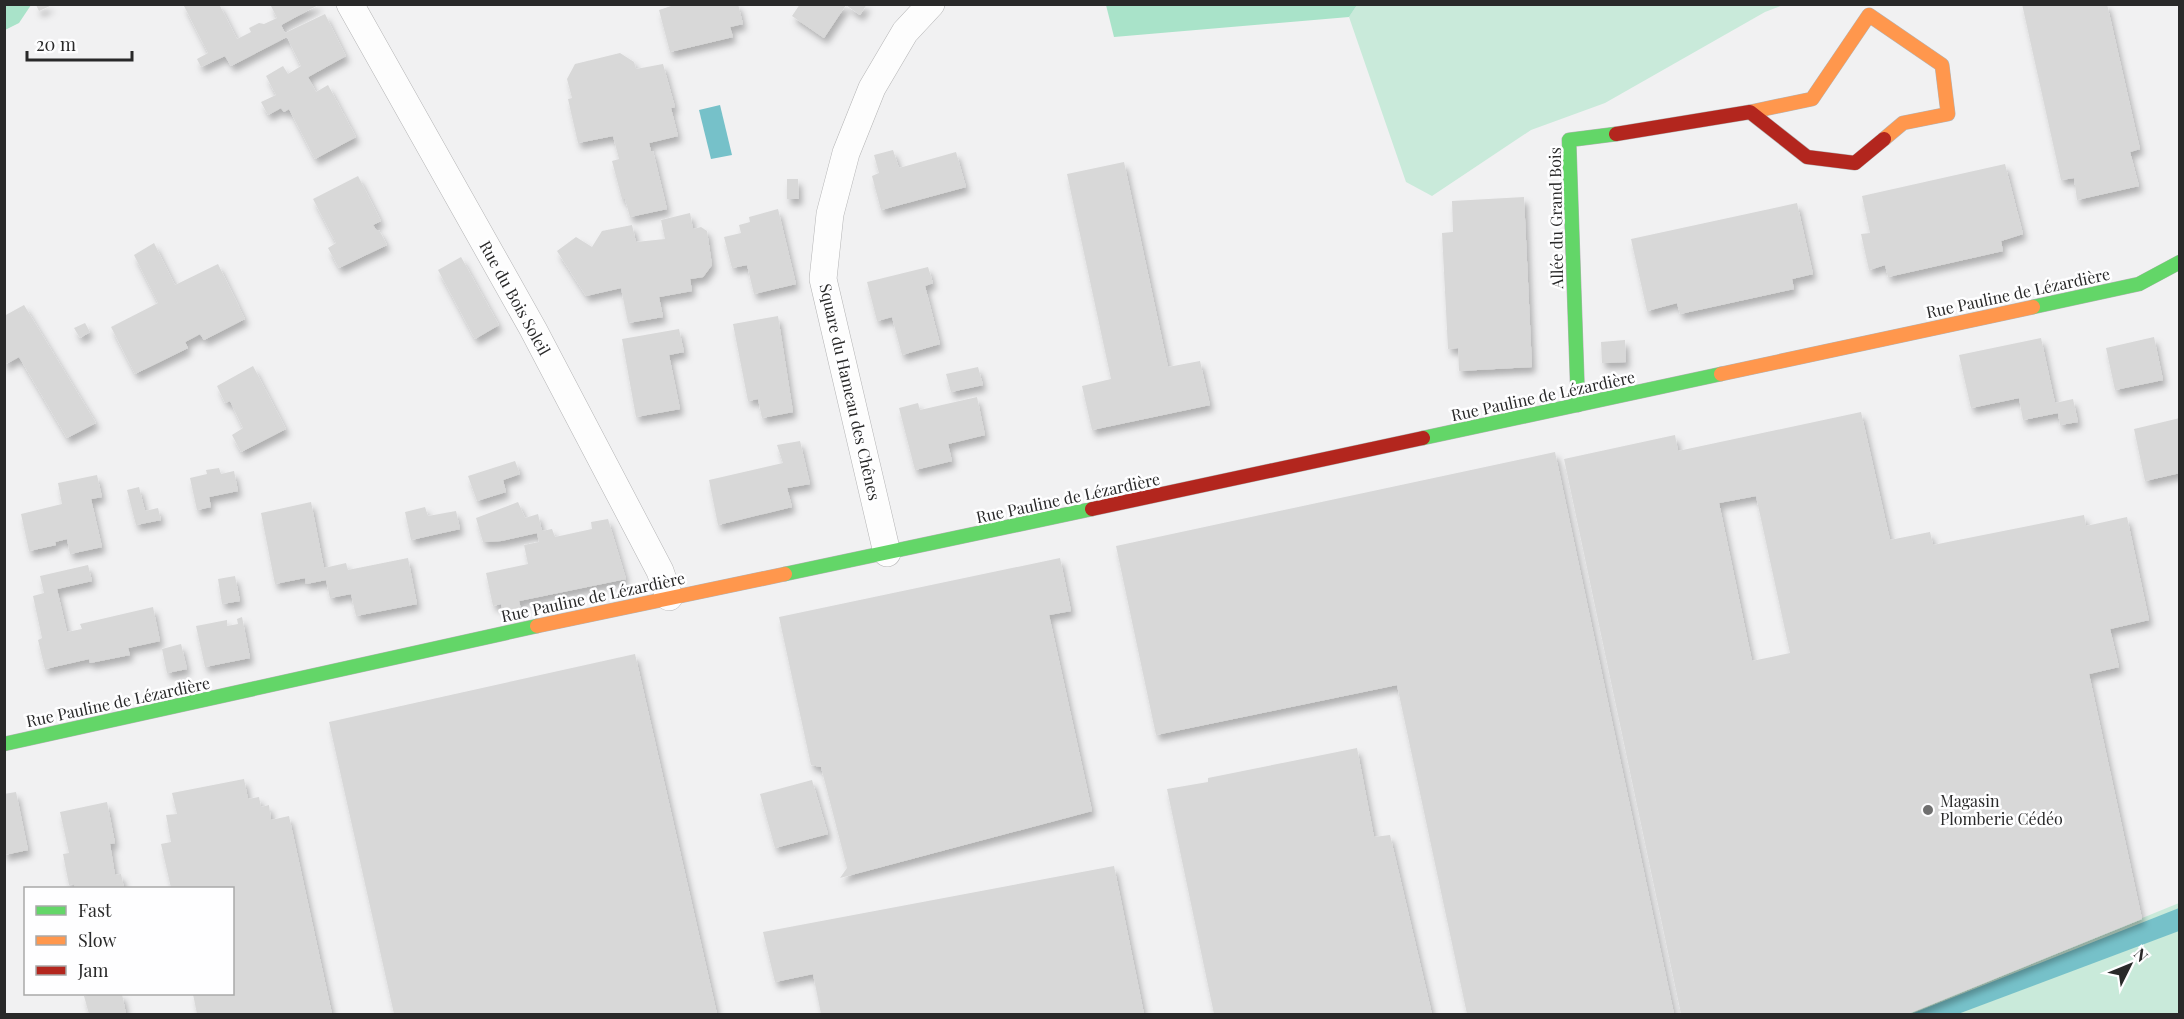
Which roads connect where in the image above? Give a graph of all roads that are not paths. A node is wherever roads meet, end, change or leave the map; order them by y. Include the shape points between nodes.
1 (350, 4) edge
2 (931, 4) edge
3 (1750, 112) junction
4 (2180, 262) edge
5 (2139, 284) junction
6 (2159, 286) dead end
7 (1578, 405) junction
8 (887, 553) junction
9 (669, 597) junction
10 (4, 744) edge

1 - 9 street, Rue du Bois Soleil via 533,328 655,560
2 - 8 street, Square du Hameau des Chênes via 905,32 872,88 846,153 830,214 823,279
3 - 3 main road, Allée du Grand Bois via 1812,99 1869,15 1941,65 1948,114 1903,123 1855,163 1807,157
3 - 7 main road, Allée du Grand Bois via 1569,140
4 - 5 main road, Rue Pauline de Lézardière
5 - 6 main road, Rue Pauline de Lézardière
5 - 7 main road, Rue Pauline de Lézardière
7 - 8 main road, Rue Pauline de Lézardière
8 - 9 main road, Rue Pauline de Lézardière
9 - 10 main road, Rue Pauline de Lézardière

